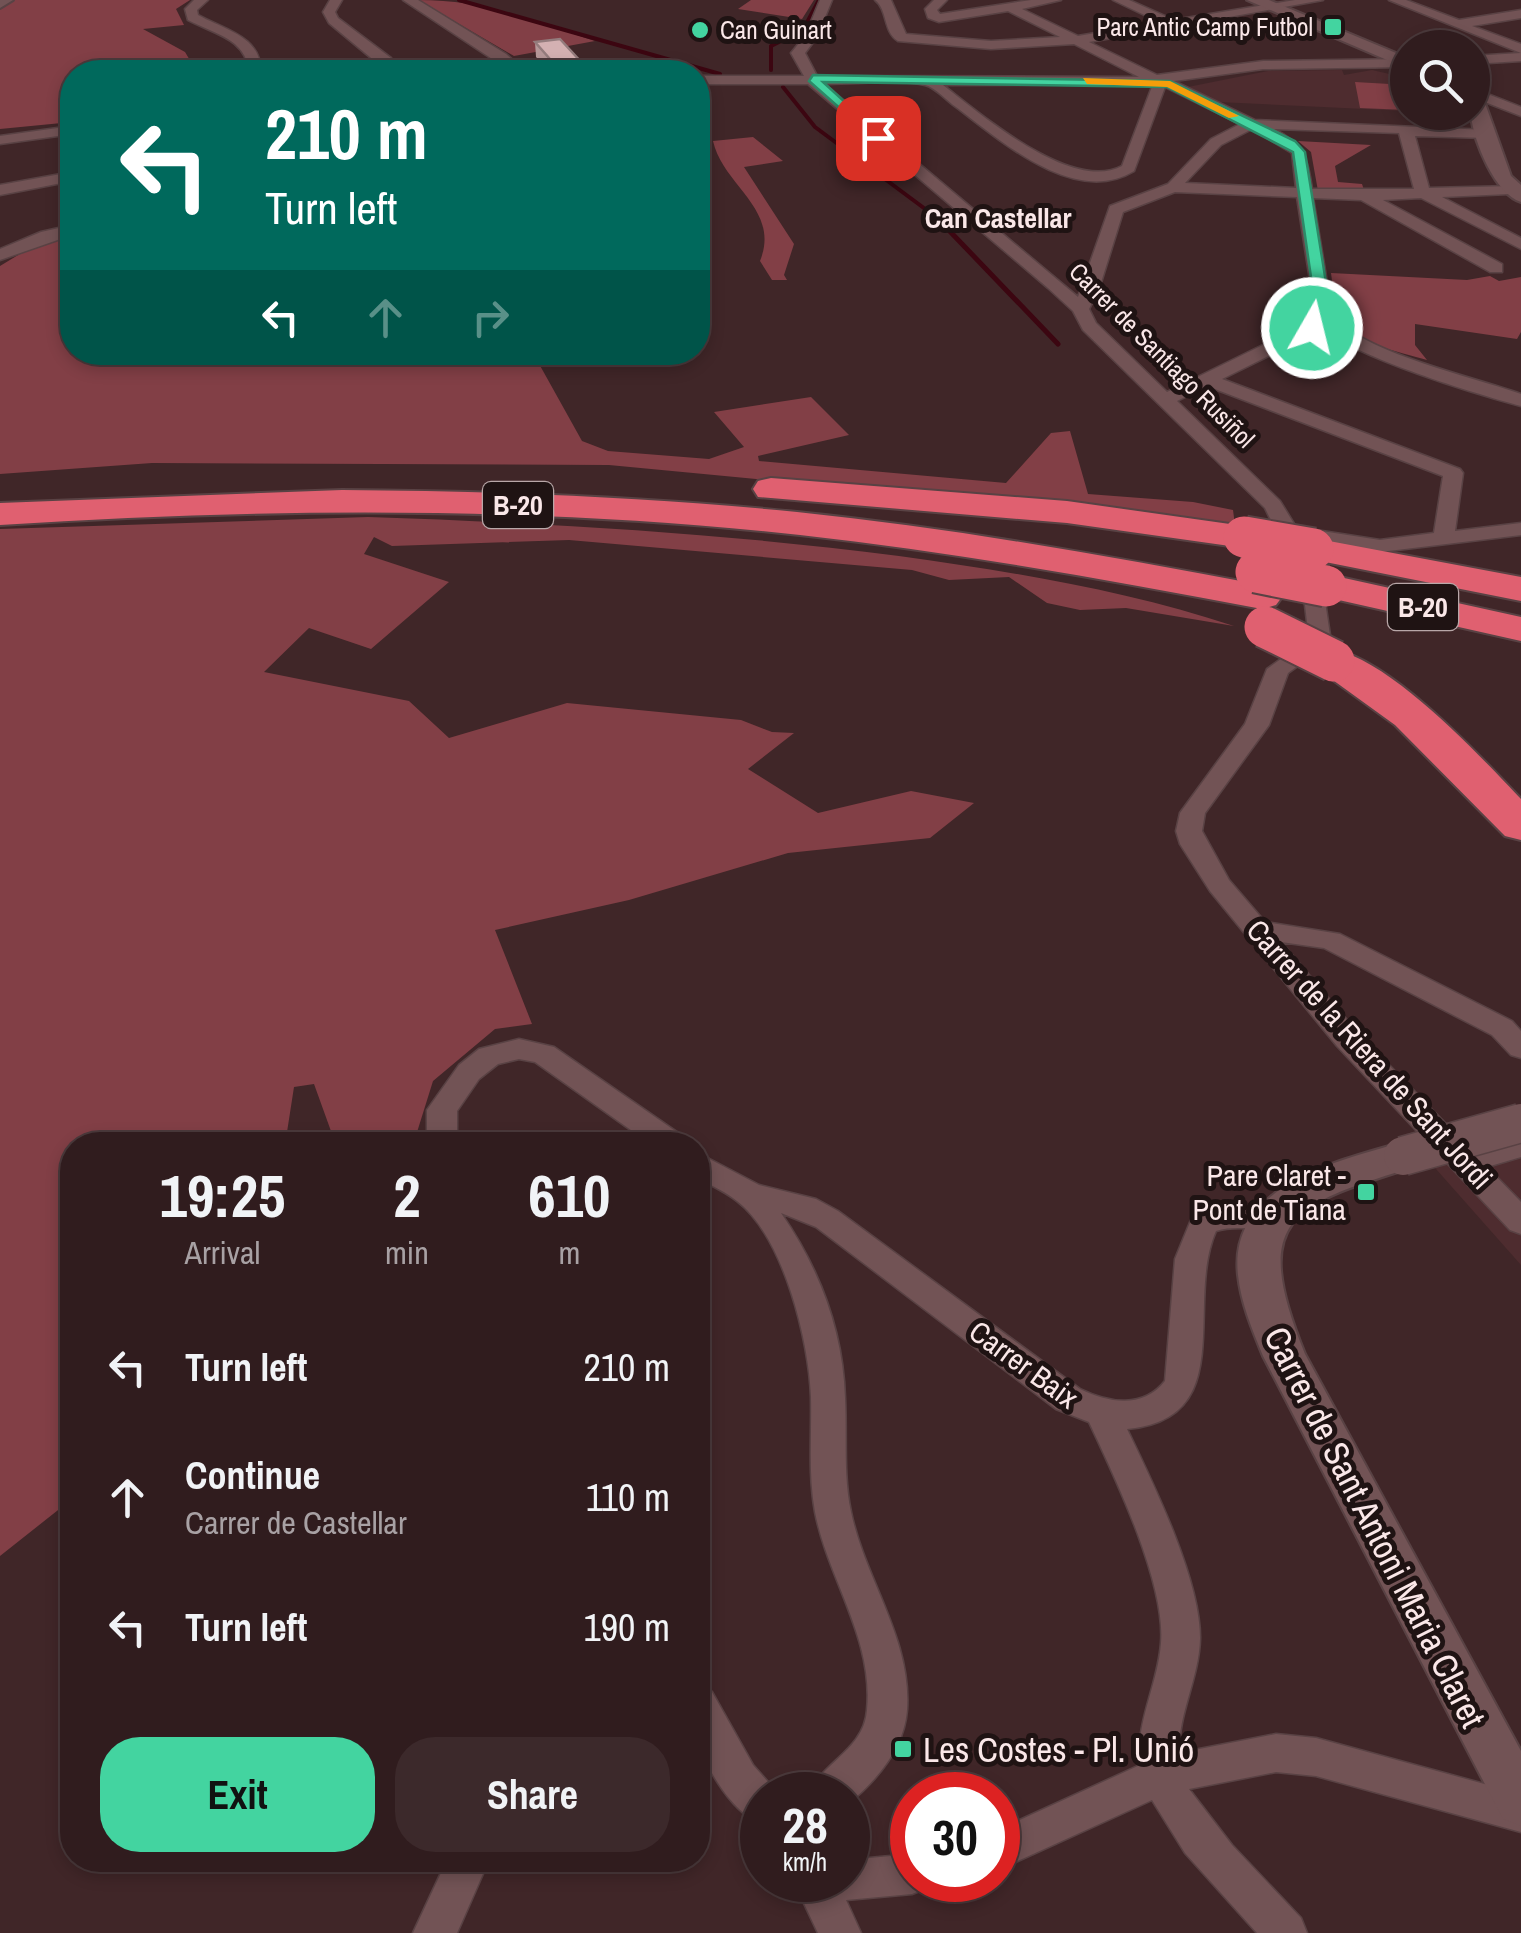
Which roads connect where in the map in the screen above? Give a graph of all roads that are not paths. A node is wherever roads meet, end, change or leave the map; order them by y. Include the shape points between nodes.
1 (202, 0) edge
2 (336, 0) edge
3 (409, 0) edge
4 (826, 0) edge
5 (881, 0) edge
6 (940, 0) edge
7 (1055, 0) edge
8 (1119, 0) edge
9 (1318, 0) edge
10 (1396, 0) edge
11 (1504, 0) edge
12 (1263, 4) edge
13 (1009, 7) junction
14 (1521, 10) edge
15 (1173, 24) junction
16 (1458, 24) junction
17 (1078, 40) junction
18 (1521, 49) edge
19 (1390, 57) edge
20 (1521, 57) edge
21 (1490, 59) edge
22 (255, 60) edge
23 (385, 60) edge
24 (508, 60) edge
25 (1390, 64) edge
26 (813, 78) junction
27 (928, 79) junction
28 (710, 80) edge
29 (1161, 82) junction
30 (1490, 99) edge
31 (1521, 112) edge
32 (1251, 124) junction
33 (1390, 129) edge
34 (1408, 130) joint
35 (1487, 130) edge
36 (60, 132) edge
37 (1488, 134) junction
38 (0, 140) edge
39 (60, 181) edge
40 (1173, 186) junction
41 (0, 190) edge
42 (1515, 192) edge
43 (1423, 193) junction
44 (1305, 194) junction
45 (1364, 196) junction
46 (60, 233) edge
47 (1521, 244) edge
48 (0, 256) edge
49 (1496, 268) dead end
50 (1080, 309) junction
51 (1325, 320) junction
52 (1207, 380) junction
53 (1165, 400) junction
54 (1521, 400) edge
55 (0, 489) edge
56 (0, 514) edge
57 (1521, 530) edge
58 (1442, 539) junction
59 (1315, 570) junction
60 (1475, 579) junction
61 (1521, 581) edge
62 (1257, 583) junction
63 (1521, 589) edge
64 (1521, 629) edge
65 (1520, 651) edge
66 (1278, 669) joint
67 (1521, 826) edge
68 (1258, 930) junction
69 (1521, 1048) edge
70 (1521, 1123) edge
71 (442, 1132) edge
72 (655, 1132) edge
73 (1521, 1146) edge
74 (1464, 1162) junction
75 (710, 1171) edge
76 (750, 1194) junction
77 (1267, 1218) junction
78 (1521, 1222) edge
79 (842, 1229) junction
80 (790, 1250) junction
81 (1103, 1415) junction
82 (710, 1727) edge
83 (856, 1772) edge
84 (1162, 1775) junction
85 (740, 1779) edge
86 (1521, 1802) edge
87 (1521, 1813) edge
88 (1020, 1842) edge
89 (464, 1872) edge
90 (825, 1902) edge
91 (434, 1933) edge
92 (840, 1933) edge
93 (1286, 1933) edge

1 - 22 street via 191,8 192,18 246,45
2 - 23 street via 329,12 333,20
3 - 24 street
4 - 26 street via 798,53
5 - 17 street via 896,34 909,40
6 - 13 street via 932,9 939,18
7 - 13 street
8 - 15 street
9 - 12 street
10 - 16 street
11 - 14 street
12 - 15 street
12 - 19 street
13 - 17 street
14 - 16 street
15 - 17 street
16 - 18 street
17 - 29 street
20 - 21 street
25 - 29 street via 1263,65
26 - 27 street
26 - 28 street
26 - 50 street, Carrer de Santiago Rusiñol
27 - 29 street
27 - 29 street via 1057,168 1085,177 1129,168
29 - 32 street
30 - 31 street
32 - 33 street
32 - 40 street via 1216,142
32 - 44 street via 1296,148
34 - 37 street
34 - 43 street
35 - 37 street
36 - 38 street
37 - 42 street via 1502,178
39 - 41 street
40 - 44 street
40 - 50 street via 1116,209
42 - 43 street
43 - 45 street
43 - 47 street
44 - 45 street
44 - 51 street
45 - 49 street
46 - 48 street
50 - 53 street, Carrer de Santiago Rusiñol via 1089,326
51 - 52 street
51 - 54 street via 1380,352
52 - 53 street
52 - 58 street via 1453,473
53 - 59 street, Carrer de Santiago Rusiñol via 1273,504
55 - 62 highway, B-20 via 305,477 622,486 1060,536
56 - 62 highway, B-20 via 317,502 568,506 754,520 1033,555 1224,611
57 - 58 street
58 - 59 street via 1380,546
59 - 60 highway, B-20
59 - 62 highway, B-20
59 - 62 highway, B-20, bridge
59 - 64 highway, B-20
59 - 65 highway, B-20
59 - 66 street, Carrer de Santiago Rusiñol via 1307,570 1320,642
60 - 61 highway, B-20
60 - 63 highway, B-20
62 - 67 highway, bridge via 1334,661 1398,706
66 - 68 street, Carrer de la Riera de Sant Jordi via 1257,725 1193,814 1189,831 1218,886
68 - 69 street via 1330,940 1502,1028
68 - 74 street, Carrer de la Riera de Sant Jordi
70 - 77 street, bridge via 1330,1180
71 - 72 street via 442,1110 459,1082 490,1056 519,1049 544,1054
73 - 74 street
74 - 78 street, Carrer de la Riera de Sant Jordi
75 - 76 street
76 - 79 street, Carrer Baix via 805,1206
76 - 80 street
77 - 81 street, Carrer Baix via 1228,1215 1204,1223 1190,1269 1181,1385 1153,1410
77 - 86 street, Carrer de Sant Antoni Maria Claret via 1256,1266 1276,1338
79 - 80 street via 799,1230 790,1237
79 - 81 street, Carrer Baix via 1068,1399
80 - 83 street via 825,1358 833,1511 846,1563 881,1646 888,1687 876,1746
81 - 84 street via 1167,1574 1182,1634 1163,1712
82 - 85 street
84 - 87 street via 1276,1753 1316,1757
84 - 88 street
84 - 93 street via 1192,1827
89 - 91 street
90 - 92 street

